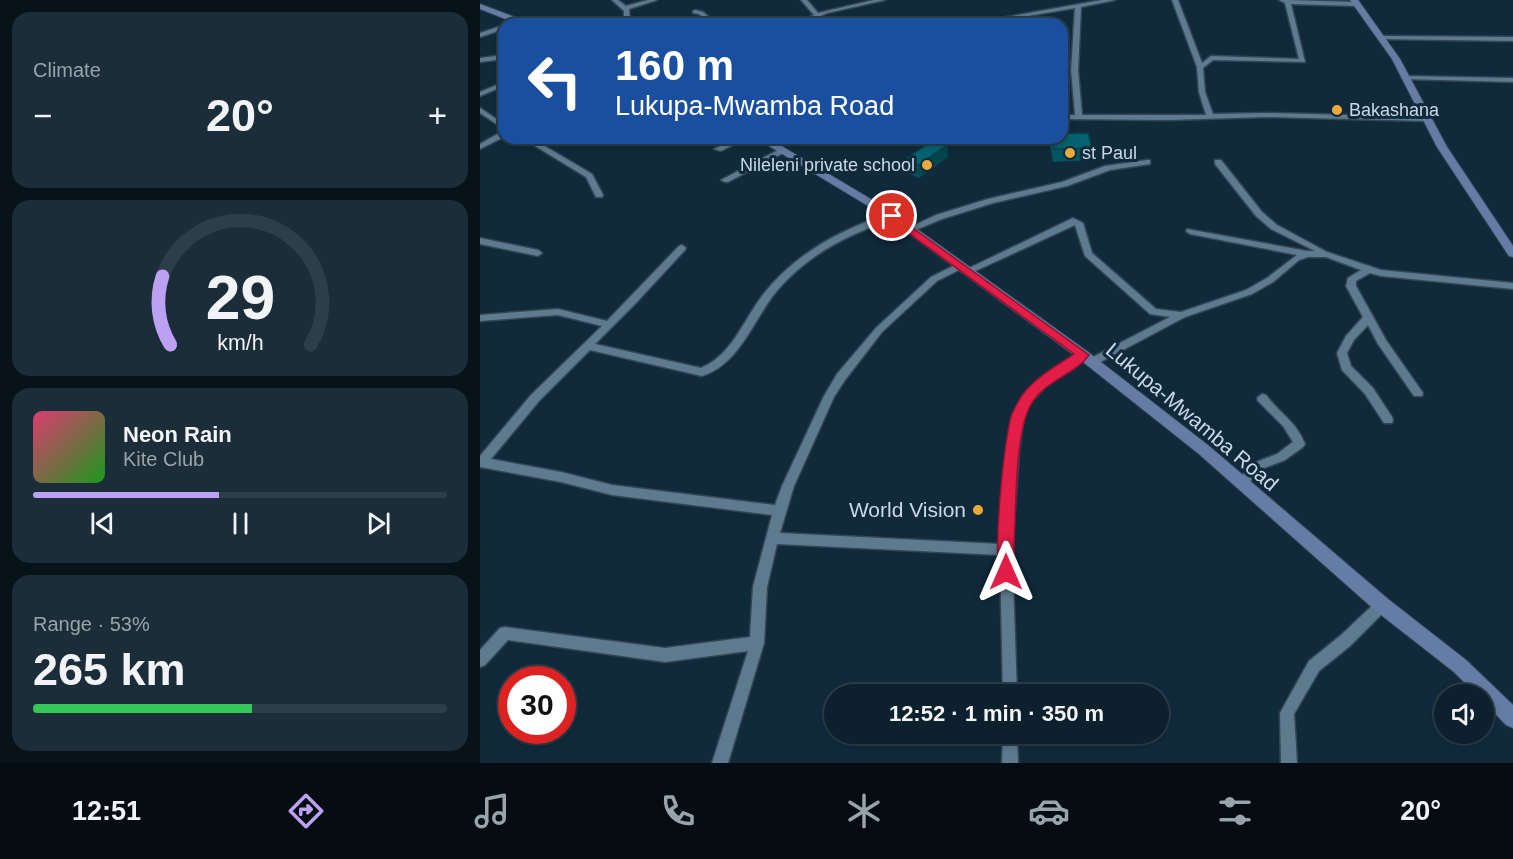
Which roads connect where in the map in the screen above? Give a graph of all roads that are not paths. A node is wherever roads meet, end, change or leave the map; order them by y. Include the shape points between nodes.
1 (615, 0) edge
2 (654, 0) edge
3 (804, 0) edge
4 (882, 0) edge
5 (1112, 0) edge
6 (1175, 0) edge
7 (1286, 1) edge
8 (1355, 2) edge
9 (1077, 5) junction
10 (480, 6) edge
11 (625, 8) junction
12 (695, 12) dead end
13 (818, 16) junction
14 (508, 18) edge
15 (627, 18) edge
16 (707, 18) edge
17 (813, 18) edge
18 (998, 18) edge
19 (498, 29) edge
20 (480, 36) edge
21 (1382, 38) junction
22 (1513, 39) edge
23 (498, 58) edge
24 (480, 60) edge
25 (1200, 66) junction
26 (1405, 78) junction
27 (1513, 80) edge
28 (498, 86) edge
29 (480, 94) edge
30 (480, 110) edge
31 (1210, 116) junction
32 (1068, 117) edge
33 (1079, 117) junction
34 (1427, 119) junction
35 (498, 123) edge
36 (498, 137) edge
37 (536, 144) edge
38 (730, 144) edge
39 (771, 144) edge
40 (480, 147) edge
41 (718, 150) dead end
42 (783, 151) junction
43 (1147, 162) dead end
44 (1218, 162) dead end
45 (724, 180) dead end
46 (599, 195) dead end
47 (892, 216) junction
48 (909, 229) junction
49 (1190, 231) dead end
50 (480, 241) edge
51 (682, 248) dead end
52 (538, 253) dead end
53 (1307, 254) junction
54 (1326, 254) junction
55 (1513, 254) edge
56 (964, 269) junction
57 (1368, 270) junction
58 (1513, 286) edge
59 (1182, 315) junction
60 (480, 318) edge
61 (1368, 318) junction
62 (608, 324) junction
63 (587, 346) junction
64 (1088, 358) junction
65 (1418, 393) dead end
66 (1262, 398) dead end
67 (1388, 420) dead end
68 (481, 463) edge
69 (1242, 484) junction
70 (779, 511) junction
71 (772, 538) junction
72 (1006, 550) junction
73 (1382, 605) junction
74 (757, 643) junction
75 (480, 660) edge
76 (1010, 684) edge
77 (1513, 718) edge
78 (1010, 744) edge
79 (720, 763) edge
80 (1010, 763) edge
81 (1289, 763) edge

1 - 11 street
2 - 11 street
3 - 13 street
4 - 13 street
5 - 9 street
6 - 25 street
7 - 8 street
7 - 25 street via 1304,61 1210,58
8 - 21 street
9 - 18 street via 1062,4
9 - 33 street via 1074,95
10 - 14 street
11 - 15 street
12 - 16 street
13 - 17 street
19 - 20 street
21 - 22 street
21 - 26 street
23 - 24 street
25 - 31 street via 1202,92
26 - 27 street
26 - 34 street
28 - 29 street
30 - 35 street
31 - 33 street
31 - 34 street
32 - 33 street
34 - 55 street
36 - 40 street
37 - 46 street via 589,176
38 - 41 street
39 - 42 street, Lukupa-Mwamba Road
42 - 45 street
42 - 47 street, Lukupa-Mwamba Road
43 - 48 street via 1108,168
44 - 54 street via 1274,227
47 - 48 street, Lukupa-Mwamba Road
47 - 63 street via 809,254 766,297 724,358 710,369 702,372
48 - 56 street, Lukupa-Mwamba Road
49 - 53 street
50 - 52 street
51 - 62 street
53 - 54 street
53 - 59 street via 1249,292
54 - 57 street
56 - 59 street via 1075,221 1088,254 1150,310
56 - 64 street, Lukupa-Mwamba Road
56 - 70 street via 934,279 879,330 841,377
57 - 58 street
57 - 61 street via 1351,280 1351,286
59 - 64 street
60 - 62 street via 558,312
61 - 65 street
61 - 67 street via 1342,353 1346,367 1369,391
62 - 63 street
63 - 68 street via 535,398
64 - 69 street, Lukupa-Mwamba Road
64 - 72 street via 1044,381 1019,414
66 - 69 street via 1296,432 1299,444 1281,457 1255,467
68 - 70 street via 612,490
69 - 73 street, Lukupa-Mwamba Road
70 - 71 street
71 - 72 street
71 - 74 street via 760,587
72 - 76 street
73 - 77 street, Lukupa-Mwamba Road via 1460,666
73 - 81 street via 1314,666 1287,713
74 - 75 street via 665,655 513,632 505,633
74 - 79 street
78 - 80 street

